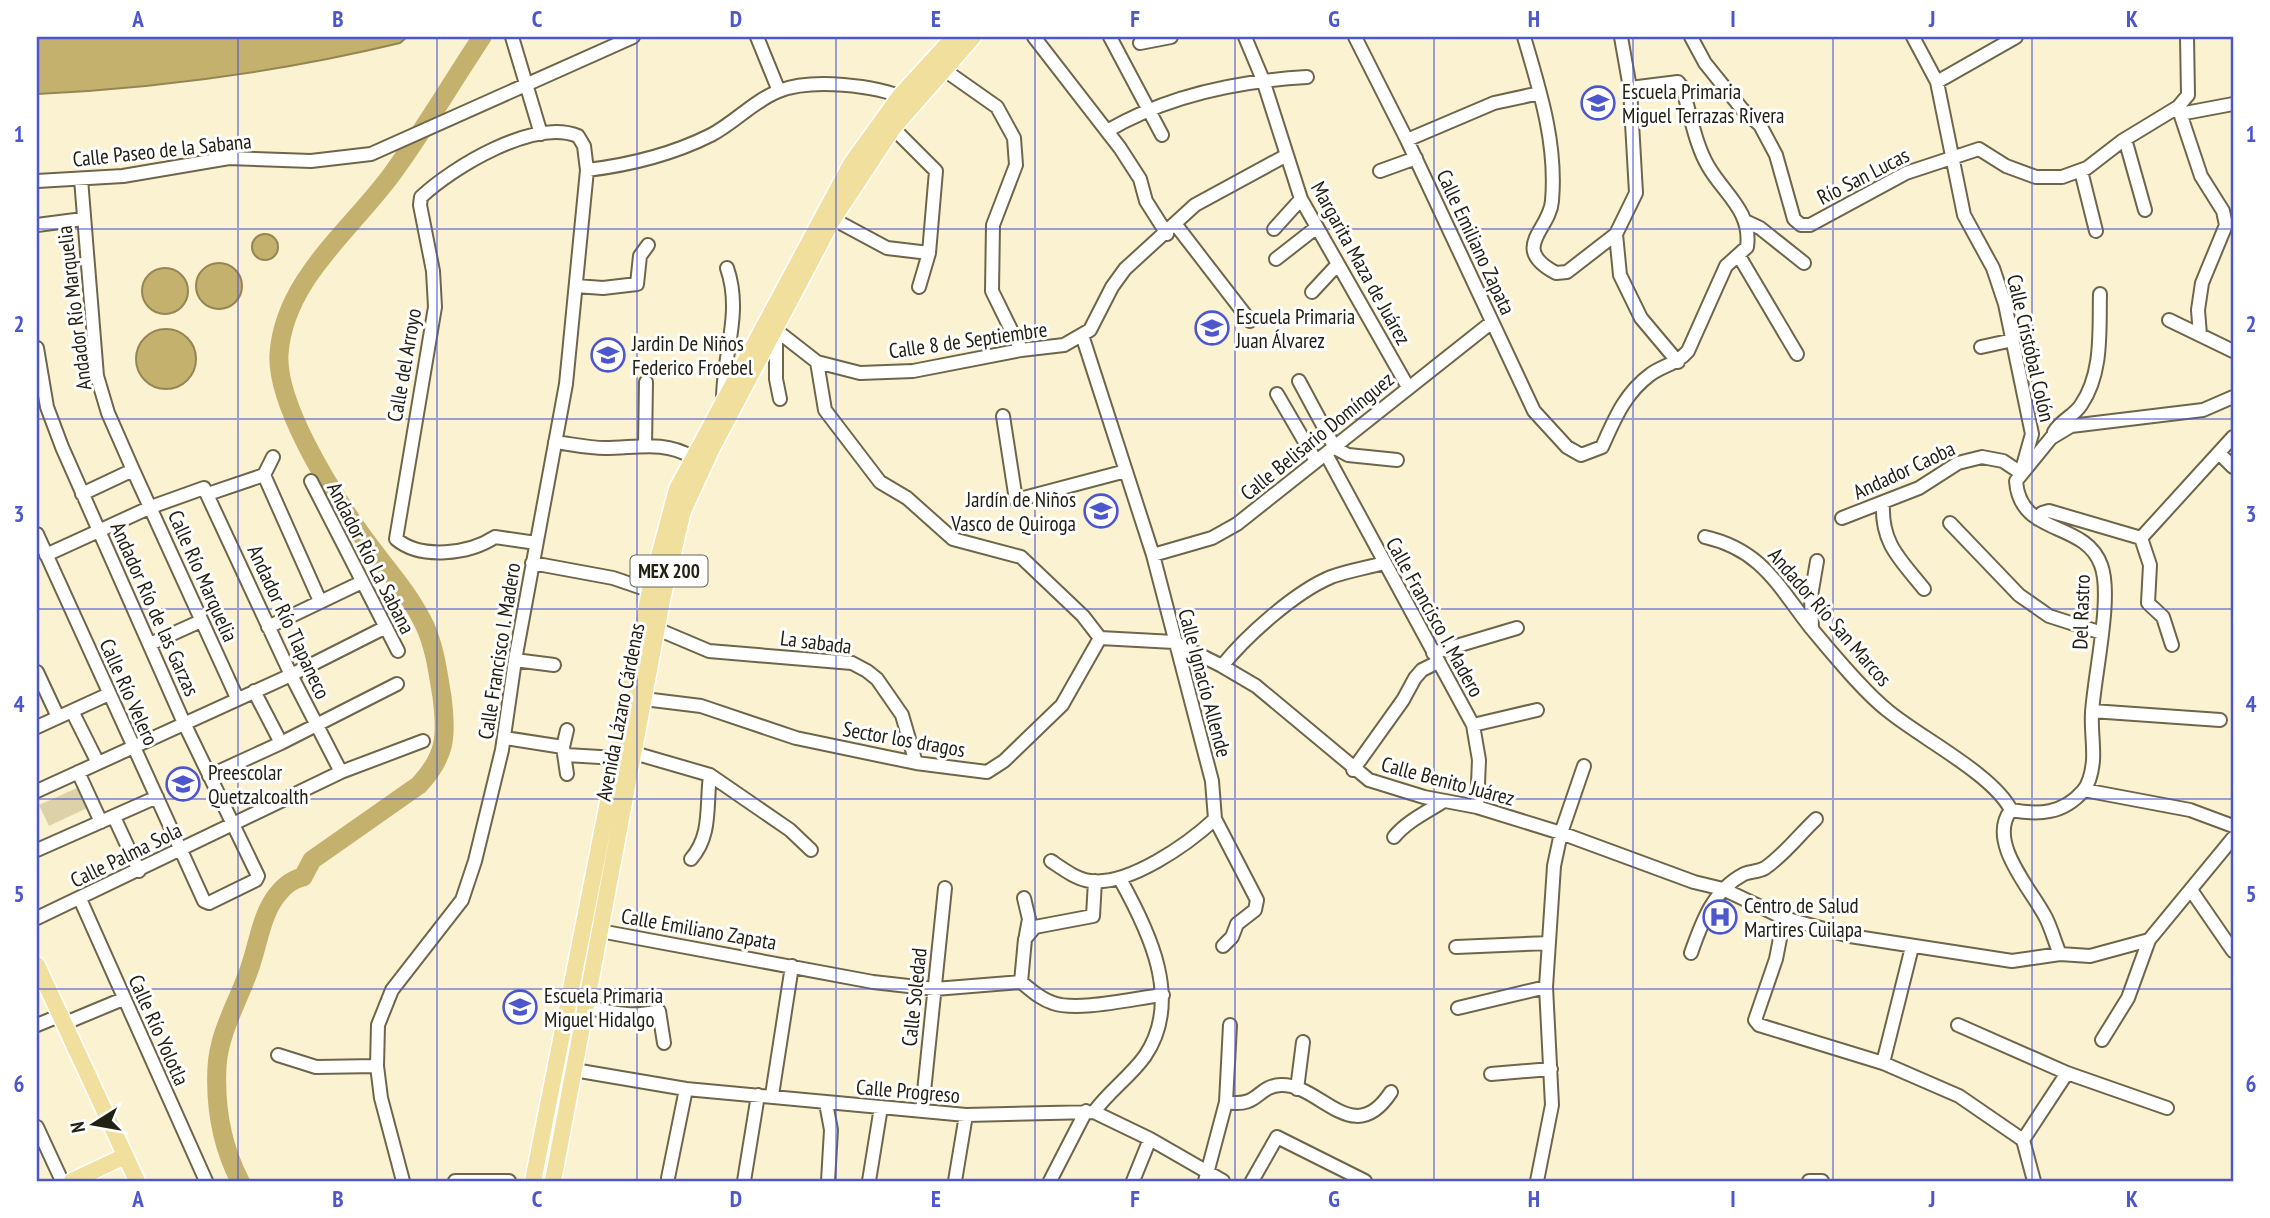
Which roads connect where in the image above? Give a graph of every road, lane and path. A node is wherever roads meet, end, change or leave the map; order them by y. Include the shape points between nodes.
1 (512, 37) edge
2 (633, 37) edge
3 (757, 37) edge
4 (954, 37) edge
5 (973, 37) edge
6 (1034, 37) edge
7 (1110, 37) edge
8 (1171, 37) edge
9 (1245, 37) edge
10 (1355, 37) edge
11 (1524, 37) edge
12 (1621, 37) edge
13 (1690, 37) edge
14 (1913, 37) edge
15 (2016, 37) edge
16 (2187, 37) edge
17 (1140, 44) edge
18 (943, 69) junction
19 (1307, 77) dead end
20 (1263, 80) junction
21 (527, 82) junction
22 (1937, 82) junction
23 (1630, 88) junction
24 (779, 90) junction
25 (1540, 93) junction
26 (907, 99) junction
27 (2233, 104) edge
28 (1147, 109) junction
29 (2179, 110) junction
30 (893, 128) junction
31 (1107, 131) junction
32 (541, 134) junction
33 (1162, 135) dead end
34 (1407, 139) junction
35 (2122, 141) junction
36 (1287, 155) junction
37 (1951, 157) junction
38 (1416, 158) junction
39 (587, 170) junction
40 (2084, 170) junction
41 (1380, 171) dead end
42 (81, 179) junction
43 (37, 181) edge
44 (1301, 199) junction
45 (2146, 210) dead end
46 (83, 219) junction
47 (833, 219) junction
48 (1745, 221) junction
49 (37, 225) edge
50 (1317, 228) junction
51 (1171, 229) junction
52 (1274, 229) dead end
53 (2096, 231) dead end
54 (1616, 234) junction
55 (648, 245) dead end
56 (1743, 251) junction
57 (929, 253) junction
58 (1276, 259) dead end
59 (1804, 263) dead end
60 (1338, 264) junction
61 (727, 268) dead end
62 (576, 286) junction
63 (919, 287) dead end
64 (1312, 292) dead end
65 (2100, 294) dead end
66 (2169, 320) dead end
67 (1250, 321) dead end
68 (1492, 322) junction
69 (776, 330) junction
70 (1082, 335) junction
71 (2200, 335) junction
72 (2013, 340) junction
73 (1981, 347) dead end
74 (1021, 349) junction
75 (37, 351) edge
76 (2233, 351) edge
77 (1797, 354) dead end
78 (817, 362) junction
79 (1678, 362) junction
80 (1299, 381) dead end
81 (646, 382) dead end
82 (1408, 387) junction
83 (1277, 394) dead end
84 (2233, 397) edge
85 (780, 399) dead end
86 (723, 402) junction
87 (1003, 416) dead end
88 (2233, 437) edge
89 (2051, 438) junction
90 (555, 442) junction
91 (645, 446) junction
92 (2219, 453) junction
93 (1325, 454) junction
94 (273, 457) dead end
95 (692, 457) junction
96 (1397, 460) dead end
97 (2233, 467) edge
98 (133, 470) junction
99 (1126, 471) junction
100 (2021, 472) junction
101 (264, 475) junction
102 (311, 481) dead end
103 (206, 491) junction
104 (82, 494) junction
105 (1883, 504) junction
106 (151, 507) junction
107 (1842, 518) dead end
108 (2038, 519) junction
109 (1950, 523) dead end
110 (100, 531) junction
111 (37, 534) edge
112 (1705, 537) dead end
113 (2141, 537) junction
114 (536, 543) junction
115 (46, 555) junction
116 (1153, 555) junction
117 (1817, 561) dead end
118 (532, 562) junction
119 (1384, 563) junction
120 (362, 582) junction
121 (1924, 589) dead end
122 (657, 592) junction
123 (320, 601) junction
124 (201, 621) junction
125 (268, 626) junction
126 (386, 627) junction
127 (1517, 628) dead end
128 (1812, 629) junction
129 (649, 631) junction
130 (2102, 633) junction
131 (1100, 638) junction
132 (1174, 642) junction
133 (150, 644) junction
134 (2172, 645) dead end
135 (398, 651) dead end
136 (1435, 657) junction
137 (515, 660) junction
138 (554, 665) dead end
139 (1222, 666) junction
140 (37, 672) edge
141 (291, 675) junction
142 (397, 684) dead end
143 (254, 691) junction
144 (109, 694) junction
145 (237, 698) junction
146 (644, 699) junction
147 (72, 710) junction
148 (1537, 710) dead end
149 (2092, 711) junction
150 (58, 717) junction
151 (2220, 720) dead end
152 (184, 723) junction
153 (317, 724) junction
154 (1473, 725) junction
155 (37, 727) edge
156 (567, 730) dead end
157 (505, 738) junction
158 (423, 741) dead end
159 (281, 743) junction
160 (133, 747) junction
161 (565, 751) junction
162 (634, 753) junction
163 (617, 758) junction
164 (98, 762) junction
165 (916, 763) junction
166 (1584, 766) dead end
167 (1353, 770) junction
168 (78, 772) junction
169 (341, 772) junction
170 (567, 774) dead end
171 (710, 775) junction
172 (209, 776) junction
173 (2084, 790) junction
174 (37, 791) edge
175 (157, 797) junction
176 (1444, 801) junction
177 (1477, 807) junction
178 (2011, 810) junction
179 (107, 819) junction
180 (1215, 819) junction
181 (1816, 819) dead end
182 (233, 823) junction
183 (2233, 826) edge
184 (1561, 833) junction
185 (1394, 837) dead end
186 (2233, 838) edge
187 (37, 850) edge
188 (181, 850) junction
189 (811, 850) dead end
190 (691, 859) dead end
191 (1051, 861) dead end
192 (139, 871) junction
193 (1120, 879) junction
194 (1095, 881) junction
195 (945, 888) dead end
196 (1723, 889) junction
197 (2191, 890) junction
198 (1024, 898) dead end
199 (80, 899) junction
200 (206, 904) joint
201 (37, 918) edge
202 (1784, 918) junction
203 (600, 931) junction
204 (1025, 939) junction
205 (2150, 940) junction
206 (1549, 943) junction
207 (1223, 946) dead end
208 (1457, 947) dead end
209 (1912, 947) junction
210 (2233, 951) edge
211 (1690, 953) dead end
212 (2060, 954) junction
213 (37, 965) edge
214 (792, 966) junction
215 (1021, 982) junction
216 (1546, 987) junction
217 (935, 989) junction
218 (1163, 995) junction
219 (123, 999) junction
220 (586, 1008) junction
221 (1458, 1008) dead end
222 (61, 1020) junction
223 (1230, 1025) dead end
224 (1958, 1025) dead end
225 (37, 1026) edge
226 (2102, 1040) dead end
227 (1303, 1042) dead end
228 (664, 1044) dead end
229 (278, 1055) dead end
230 (1883, 1063) junction
231 (376, 1066) junction
232 (1551, 1069) junction
233 (574, 1070) junction
234 (2067, 1073) junction
235 (1491, 1074) dead end
236 (686, 1089) junction
237 (1297, 1089) junction
238 (1391, 1092) dead end
239 (758, 1095) junction
240 (772, 1096) junction
241 (1226, 1102) junction
242 (826, 1104) junction
243 (881, 1107) junction
244 (2167, 1108) dead end
245 (922, 1111) junction
246 (1090, 1112) junction
247 (966, 1115) junction
248 (37, 1127) edge
249 (1150, 1139) junction
250 (2022, 1140) junction
251 (125, 1156) junction
252 (1206, 1177) edge
253 (668, 1178) dead end
254 (200, 1180) edge
255 (62, 1181) edge
256 (72, 1181) edge
257 (137, 1181) edge
258 (403, 1181) edge
259 (455, 1181) edge
260 (509, 1181) edge
261 (533, 1181) edge
262 (553, 1181) edge
263 (744, 1181) edge
264 (828, 1181) edge
265 (869, 1181) edge
266 (955, 1181) edge
267 (1050, 1181) edge
268 (1132, 1181) edge
269 (1223, 1181) edge
270 (1252, 1181) edge
271 (1365, 1181) edge
272 (1537, 1181) edge
273 (1809, 1181) edge
274 (1822, 1181) edge
275 (2034, 1181) edge

1 - 21 street
2 - 21 street, Calle Paseo de la Sabana
3 - 24 street
4 - 26 main road, Avenida Lázaro Cárdenas / MEX 200
5 - 18 main road, Avenida Lázaro Cárdenas / MEX 200
6 - 31 street
7 - 28 street
8 - 17 street
9 - 20 street, Margarita Maza de Juárez
10 - 34 street, Calle Emiliano Zapata
11 - 25 street
12 - 23 street
13 - 37 street, Río San Lucas via 1742,109 1760,125 1776,155 1794,219 1801,225 1810,225 1906,173
14 - 22 street, Calle Cristóbal Colón
15 - 22 street
16 - 29 street via 2188,95
18 - 26 main road, Avenida Lázaro Cárdenas / MEX 200
18 - 74 street via 998,107 1014,138 1016,165 993,225 992,291
19 - 20 street
20 - 28 street
20 - 36 street, Margarita Maza de Juárez
21 - 32 street
21 - 42 street, Calle Paseo de la Sabana via 371,154 311,161 229,158
22 - 37 street, Calle Cristóbal Colón
23 - 48 street via 1678,82 1707,165
23 - 54 street via 1636,193
24 - 26 street via 837,85
24 - 39 street via 712,134 684,146 615,167
25 - 34 street via 1494,103
25 - 54 street via 1552,141 1553,188 1552,205 1534,235 1536,254 1556,273 1567,272
26 - 30 main road, Avenida Lázaro Cárdenas / MEX 200
26 - 86 main road, Avenida Lázaro Cárdenas / MEX 200 via 852,164
27 - 29 street
28 - 31 street
28 - 33 street
29 - 35 street
29 - 71 street via 2201,176 2226,225 2202,283
30 - 47 main road, Avenida Lázaro Cárdenas / MEX 200
30 - 57 street via 936,171
31 - 51 street via 1140,179 1146,201
32 - 39 street, Calle Francisco I. Madero via 578,136
32 - 114 street, Calle del Arroyo via 486,151 421,197 435,307 396,538 411,547 454,552 495,537
34 - 38 street, Calle Emiliano Zapata
35 - 40 street
35 - 45 street
36 - 44 street, Margarita Maza de Juárez
36 - 51 street via 1195,205
37 - 40 street via 1979,149 2036,177 2062,177
37 - 72 street, Calle Cristóbal Colón via 1964,215 1993,268
38 - 41 street
38 - 68 street, Calle Emiliano Zapata
39 - 62 street, Calle Francisco I. Madero
40 - 53 street
42 - 43 street, Calle Paseo de la Sabana
42 - 46 street, Andador Río Marquelia
44 - 50 street, Margarita Maza de Juárez
44 - 52 street
46 - 49 street
46 - 98 street, Andador Río Marquelia via 97,376
47 - 57 street via 896,251
47 - 69 main road, Avenida Lázaro Cárdenas / MEX 200
48 - 56 street via 1749,233
48 - 59 street
50 - 58 street
50 - 60 street, Margarita Maza de Juárez
51 - 67 street
51 - 70 street via 1125,269 1090,330
54 - 79 street via 1620,275 1641,318
55 - 62 street via 640,256 637,284
56 - 77 street
56 - 79 street via 1726,266 1688,351
57 - 63 street
60 - 64 street
60 - 82 street, Margarita Maza de Juárez
61 - 86 street via 734,306 722,373
62 - 90 street, Calle Francisco I. Madero
65 - 89 street via 2095,380 2080,408 2060,422
66 - 71 street
68 - 79 street, Calle Emiliano Zapata via 1535,411 1576,454 1602,447 1627,393 1654,372
68 - 82 street, Calle Belisario Domínguez
69 - 78 street
69 - 85 street
69 - 122 main road, Avenida Lázaro Cárdenas / MEX 200 via 683,511
70 - 74 street, Calle 8 de Septiembre via 1065,345
70 - 99 street, Calle Ignacio Allende
71 - 76 street
72 - 73 street
72 - 100 street, Calle Cristóbal Colón via 2032,434
74 - 78 street, Calle 8 de Septiembre via 913,371 860,373
75 - 104 street, Andador Río de las Garzas via 47,407
78 - 131 street via 825,410 880,482 907,498 953,539 1021,557
80 - 93 street
81 - 91 street
82 - 93 street, Calle Belisario Domínguez
83 - 93 street
84 - 89 street via 2203,410 2071,426
86 - 95 main road, Avenida Lázaro Cárdenas / MEX 200
87 - 99 street via 1016,500
88 - 92 street
89 - 100 street
90 - 91 street via 602,448
90 - 114 street, Calle Francisco I. Madero
91 - 95 street via 676,447
92 - 97 street
92 - 113 street
93 - 96 street
93 - 116 street, Calle Belisario Domínguez via 1237,524 1212,538
93 - 119 street, Calle Francisco I. Madero
94 - 101 street
95 - 122 main road, Avenida Lázaro Cárdenas / MEX 200 via 677,489
98 - 104 street
98 - 106 street, Calle Río Marquelia
99 - 116 street, Calle Ignacio Allende
100 - 105 street, Andador Caoba via 2003,461 1982,457 1958,463
100 - 108 street, Del Rastro via 2015,481 2017,496
101 - 103 street
101 - 123 street
102 - 120 street, Andador Río La Sabana
103 - 106 street
103 - 125 street, Andador Río Tlapaneco
104 - 110 street, Andador Río de las Garzas
105 - 107 street, Andador Caoba
105 - 121 street via 1887,542
106 - 110 street
106 - 124 street, Calle Río Marquelia
108 - 113 street via 2049,510
108 - 130 street, Del Rastro via 2083,539 2101,564
109 - 130 street via 2019,596 2049,616
110 - 115 street
110 - 133 street, Andador Río de las Garzas
111 - 115 street, Calle Río Velero
112 - 128 street, Andador Río San Marcos via 1729,542 1768,570
113 - 134 street via 2150,565 2148,603 2163,617
114 - 118 street, Calle Francisco I. Madero
115 - 144 street, Calle Río Velero
116 - 132 street, Calle Ignacio Allende
117 - 128 street
118 - 122 street
118 - 137 street, Calle Francisco I. Madero
119 - 136 street, Calle Francisco I. Madero
119 - 139 street via 1317,585 1252,632
120 - 123 street
120 - 126 street, Andador Río La Sabana
122 - 129 main road, Avenida Lázaro Cárdenas / MEX 200
123 - 125 street
124 - 133 street
124 - 145 street, Calle Río Marquelia
125 - 141 street, Andador Río Tlapaneco
126 - 135 street, Andador Río La Sabana
126 - 141 street
127 - 136 street
128 - 178 street, Andador Río San Marcos via 1885,709 1963,764 2006,800
129 - 146 main road, Avenida Lázaro Cárdenas / MEX 200
129 - 163 main road, Avenida Lázaro Cárdenas / MEX 200
129 - 165 street, La sabada via 709,651 852,663 877,679 902,715
130 - 149 street, Del Rastro
131 - 132 street, Calle Benito Juárez
131 - 165 street, Sector los dragos via 1062,705 1004,761 987,772
132 - 139 street, Calle Benito Juárez
132 - 180 street, Calle Ignacio Allende via 1212,782
133 - 152 street, Andador Río de las Garzas
136 - 154 street, Calle Francisco I. Madero
136 - 167 street via 1415,678
137 - 138 street
137 - 157 street, Calle Francisco I. Madero
139 - 167 street, Calle Benito Juárez via 1256,686
140 - 150 street
141 - 143 street
141 - 153 street, Andador Río Tlapaneco
142 - 153 street
143 - 145 street
143 - 159 street
144 - 147 street
144 - 160 street, Calle Río Velero
145 - 152 street
146 - 162 main road, Avenida Lázaro Cárdenas / MEX 200
146 - 165 street, Sector los dragos via 701,706 770,731
147 - 150 street
147 - 164 street
148 - 154 street
149 - 151 street
149 - 173 street, Del Rastro via 2093,759
150 - 155 street
152 - 160 street
152 - 172 street, Andador Río de las Garzas
153 - 159 street
153 - 169 street, Andador Río Tlapaneco
154 - 177 street, Calle Francisco I. Madero via 1479,760
156 - 161 street
157 - 161 street
157 - 231 street, Calle Francisco I. Madero via 462,900 392,990 379,1025
158 - 169 street, Calle Palma Sola
159 - 172 street
160 - 164 street
160 - 175 street, Calle Río Velero
161 - 163 street
161 - 170 street
162 - 171 street
162 - 203 main road, Avenida Lázaro Cárdenas / MEX 200
163 - 261 main road, Avenida Lázaro Cárdenas / MEX 200
164 - 168 street
166 - 184 street
167 - 176 street, Calle Benito Juárez via 1369,780
168 - 174 street
168 - 179 street
169 - 182 street, Calle Palma Sola
171 - 189 street via 790,830
171 - 190 street via 707,834
172 - 182 street, Andador Río de las Garzas
173 - 178 street via 2059,810 2038,815
173 - 183 street via 2190,810
175 - 179 street
175 - 188 street, Calle Río Velero
176 - 177 street, Calle Benito Juárez
176 - 185 street via 1404,825
177 - 184 street, Calle Benito Juárez
178 - 212 street via 2005,818 2004,838 2011,859 2046,918
179 - 187 street
179 - 192 street
180 - 193 street via 1184,845
180 - 207 street, Calle Ignacio Allende via 1257,900 1255,911 1237,924
181 - 196 street via 1772,862
182 - 188 street, Calle Palma Sola
182 - 200 street, Andador Río de las Garzas via 258,879
184 - 196 street, Calle Benito Juárez via 1694,883
184 - 206 street
186 - 197 street
188 - 192 street, Calle Palma Sola
188 - 200 street, Calle Río Velero
191 - 194 street
192 - 199 street, Calle Palma Sola
193 - 194 street
193 - 218 street via 1138,910
194 - 204 street via 1093,916 1035,927
195 - 217 street, Calle Soledad
196 - 202 street, Calle Benito Juárez
196 - 211 street via 1707,911
197 - 205 street
197 - 210 street
198 - 204 street via 1030,919
199 - 201 street, Calle Palma Sola
199 - 219 street, Calle Río Yolotla
202 - 209 street, Calle Benito Juárez
202 - 230 street via 1776,959 1755,1020
203 - 214 street, Calle Emiliano Zapata
203 - 220 main road, Avenida Lázaro Cárdenas / MEX 200
204 - 215 street
205 - 212 street, Calle Benito Juárez via 2090,956
205 - 226 street via 2127,998
206 - 208 street
206 - 216 street
209 - 212 street, Calle Benito Juárez via 2012,961
209 - 230 street
213 - 222 main road
214 - 217 street, Calle Emiliano Zapata
214 - 240 street, Calle Emiliano Zapata
215 - 217 street, Calle Emiliano Zapata
215 - 218 street via 1037,996 1071,1006
216 - 221 street
216 - 232 street
217 - 245 street, Calle Soledad
218 - 246 street via 1156,1036 1144,1057
219 - 222 street
219 - 254 street, Calle Río Yolotla
220 - 228 street via 627,1017 659,1011
220 - 233 main road, Avenida Lázaro Cárdenas / MEX 200
222 - 225 street
222 - 251 main road
223 - 241 street
224 - 234 street
227 - 237 street
229 - 231 street via 316,1067
230 - 250 street via 1959,1096
231 - 258 street, Calle Francisco I. Madero
232 - 235 street
232 - 272 street via 1552,1105
233 - 236 street, Calle Progreso
233 - 262 main road, Avenida Lázaro Cárdenas / MEX 200
234 - 244 street
234 - 250 street
236 - 239 street, Calle Progreso
236 - 253 street
237 - 238 street via 1338,1111 1363,1115 1380,1109
237 - 241 street via 1270,1087 1252,1102
239 - 240 street, Calle Progreso
239 - 263 street
240 - 242 street, Calle Progreso
241 - 252 street
242 - 243 street, Calle Progreso
242 - 264 street via 831,1130
243 - 245 street, Calle Progreso
243 - 265 street
245 - 247 street, Calle Progreso
246 - 247 street, Calle Progreso
246 - 249 street, Calle Progreso
246 - 267 street
247 - 266 street
248 - 255 street
249 - 252 street, Calle Progreso
249 - 268 street
250 - 275 street
251 - 256 main road
251 - 257 main road
252 - 269 street, Calle Progreso
259 - 260 street
270 - 271 street via 1277,1137
273 - 274 street

